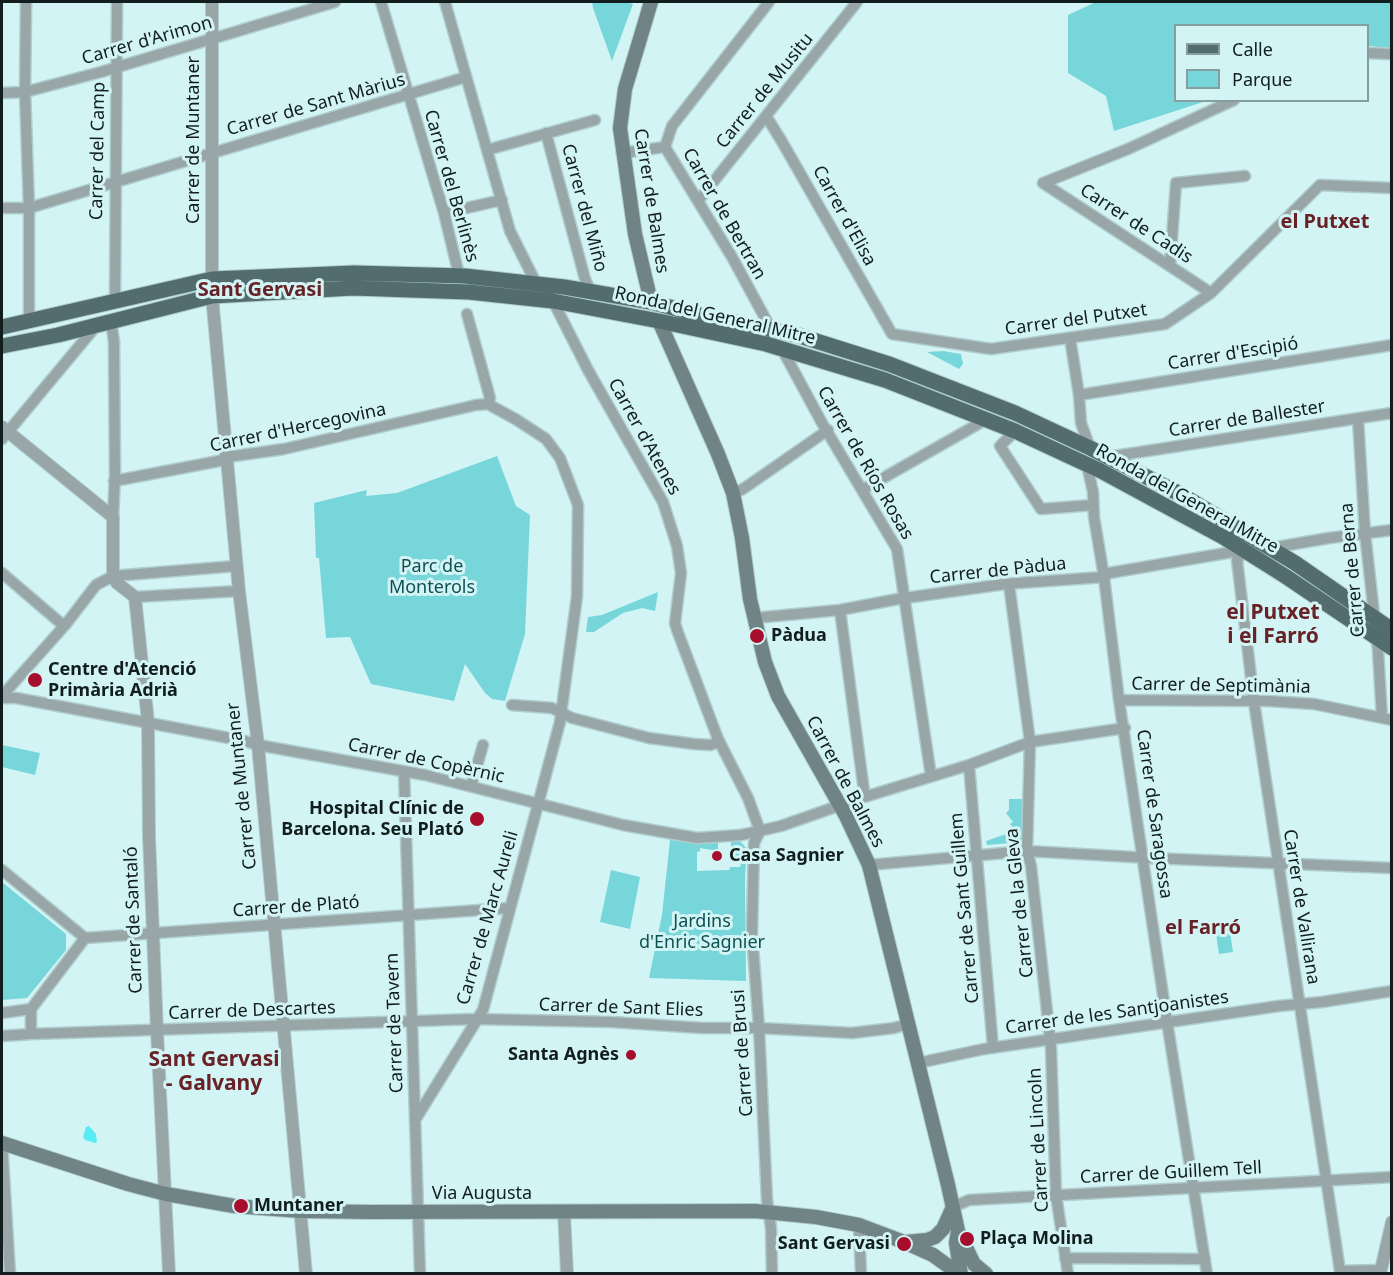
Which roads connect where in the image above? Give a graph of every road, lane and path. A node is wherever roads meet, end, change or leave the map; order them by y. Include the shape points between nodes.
1 (26, 2) edge
2 (117, 2) edge
3 (212, 2) edge
4 (335, 2) edge
5 (381, 2) edge
6 (445, 2) edge
7 (651, 2) edge
8 (769, 2) edge
9 (857, 2) edge
10 (300, 6) edge
11 (211, 39) junction
12 (1369, 52) edge
13 (1392, 54) edge
14 (117, 67) junction
15 (466, 77) junction
16 (25, 92) junction
17 (2, 93) edge
18 (408, 95) junction
19 (1230, 102) edge
20 (766, 116) junction
21 (595, 120) dead end
22 (546, 133) junction
23 (665, 147) junction
24 (487, 150) junction
25 (213, 153) junction
26 (622, 153) junction
27 (1245, 176) dead end
28 (116, 183) junction
29 (1392, 188) edge
30 (502, 200) junction
31 (698, 201) junction
32 (2, 208) edge
33 (29, 208) junction
34 (444, 213) junction
35 (1170, 266) junction
36 (459, 275) junction
37 (212, 279) junction
38 (536, 283) junction
39 (591, 292) junction
40 (1211, 293) junction
41 (212, 296) junction
42 (553, 301) junction
43 (115, 302) junction
44 (651, 302) junction
45 (467, 314) dead end
46 (29, 321) junction
47 (659, 321) junction
48 (104, 323) junction
49 (2, 327) edge
50 (771, 329) junction
51 (892, 334) joint
52 (1070, 338) junction
53 (1392, 345) edge
54 (2, 346) edge
55 (782, 348) junction
56 (1079, 394) junction
57 (488, 404) junction
58 (1392, 413) edge
59 (987, 419) junction
60 (1358, 419) junction
61 (828, 430) junction
62 (1015, 431) junction
63 (3, 432) edge
64 (1090, 448) junction
65 (227, 457) junction
66 (1108, 457) junction
67 (1087, 465) junction
68 (114, 481) junction
69 (862, 490) junction
70 (733, 493) junction
71 (1093, 506) junction
72 (113, 517) junction
73 (1392, 530) edge
74 (1365, 533) junction
75 (1271, 548) junction
76 (1244, 550) junction
77 (236, 566) junction
78 (2, 573) edge
79 (113, 576) junction
80 (1104, 577) junction
81 (1009, 584) junction
82 (239, 591) junction
83 (135, 597) junction
84 (904, 598) junction
85 (840, 610) junction
86 (754, 618) junction
87 (1375, 618) junction
88 (64, 626) junction
89 (1392, 630) edge
90 (1376, 638) junction
91 (1392, 648) edge
92 (2, 697) edge
93 (1119, 700) junction
94 (1254, 702) junction
95 (512, 705) dead end
96 (562, 712) junction
97 (1387, 719) edge
98 (148, 722) junction
99 (1125, 728) junction
100 (719, 742) junction
101 (1030, 742) junction
102 (258, 745) junction
103 (483, 745) dead end
104 (969, 765) junction
105 (404, 771) junction
106 (931, 776) junction
107 (471, 786) junction
108 (861, 798) junction
109 (537, 802) junction
110 (841, 806) junction
111 (760, 831) junction
112 (1027, 851) junction
113 (977, 854) junction
114 (1143, 858) junction
115 (1277, 864) junction
116 (869, 865) junction
117 (1392, 868) edge
118 (2, 870) edge
119 (509, 909) junction
120 (408, 916) junction
121 (274, 925) junction
122 (154, 935) junction
123 (85, 938) junction
124 (1392, 991) edge
125 (1300, 1005) junction
126 (31, 1009) junction
127 (2, 1013) edge
128 (476, 1019) junction
129 (413, 1020) junction
130 (1168, 1023) junction
131 (908, 1024) junction
132 (283, 1025) junction
133 (759, 1028) junction
134 (157, 1031) junction
135 (31, 1034) junction
136 (2, 1036) edge
137 (1051, 1040) junction
138 (993, 1048) junction
139 (918, 1063) junction
140 (415, 1120) junction
141 (2, 1143) edge
142 (1392, 1177) edge
143 (1326, 1180) junction
144 (1194, 1188) junction
145 (166, 1194) junction
146 (1056, 1195) junction
147 (953, 1207) junction
148 (300, 1211) junction
149 (564, 1212) junction
150 (769, 1212) junction
151 (418, 1213) junction
152 (4, 1218) edge
153 (1391, 1224) edge
154 (859, 1225) junction
155 (958, 1231) junction
156 (904, 1242) junction
157 (1065, 1258) junction
158 (1205, 1259) junction
159 (1381, 1272) edge
160 (10, 1274) edge
161 (169, 1274) edge
162 (306, 1274) edge
163 (420, 1274) edge
164 (567, 1274) edge
165 (772, 1274) edge
166 (861, 1274) edge
167 (960, 1274) edge
168 (986, 1274) edge
169 (1068, 1274) edge
170 (1207, 1274) edge

1 - 16 street
2 - 14 street, Carrer del Camp
3 - 11 street, Carrer de Muntaner
4 - 10 street, Carrer d'Arimon
5 - 18 street, Carrer del Berlinès
6 - 15 street
7 - 26 main road, Carrer de Balmes via 625,89 620,116
8 - 23 street, Carrer de Bertran via 672,126
9 - 20 street, Carrer de Musitu
10 - 11 street, Carrer d'Arimon
11 - 14 street, Carrer d'Arimon
11 - 25 street, Carrer de Muntaner
12 - 13 street
14 - 16 street, Carrer d'Arimon
14 - 28 street, Carrer del Camp
15 - 18 street, Carrer de Sant Màrius
15 - 24 street
16 - 17 street, Carrer d'Arimon
16 - 33 street
18 - 25 street, Carrer de Sant Màrius
18 - 34 street, Carrer del Berlinès
19 - 35 street, Carrer de Cadis via 1043,183
20 - 31 street, Carrer de Musitu
20 - 51 street, Carrer d'Elisa
21 - 22 street
22 - 24 street
22 - 39 street, Carrer del Miño
23 - 26 street
23 - 31 street, Carrer de Bertran
24 - 30 street
25 - 28 street, Carrer de Sant Màrius
25 - 37 street, Carrer de Muntaner
26 - 44 main road, Carrer de Balmes
27 - 35 street via 1176,183
28 - 33 street, Carrer de Sant Màrius
28 - 43 street, Carrer del Camp
29 - 40 street, Carrer del Putxet via 1320,184
30 - 34 street
30 - 38 street via 512,235
31 - 50 street, Carrer de Bertran
32 - 33 street, Carrer de Sant Màrius
33 - 46 street
34 - 36 street, Carrer del Berlinès
35 - 40 street, Carrer de Cadis
36 - 37 main road, Ronda del General Mitre via 354,273
36 - 38 main road, Ronda del General Mitre
37 - 41 main road
37 - 43 main road, Ronda del General Mitre
38 - 39 main road, Ronda del General Mitre
39 - 44 main road, Ronda del General Mitre
40 - 52 street, Carrer del Putxet via 1165,324
41 - 42 main road, Ronda del General Mitre via 353,288 469,292
41 - 48 main road, Ronda del General Mitre
41 - 65 street, Carrer de Muntaner
42 - 47 main road, Ronda del General Mitre
42 - 100 street, Carrer d'Atenes via 663,502 681,573 675,623
43 - 46 main road, Ronda del General Mitre
44 - 47 main road
44 - 50 main road, Ronda del General Mitre
45 - 57 street via 490,398
46 - 49 main road, Ronda del General Mitre
47 - 55 main road, Ronda del General Mitre
47 - 70 main road, Carrer de Balmes
48 - 54 main road, Ronda del General Mitre
48 - 63 street
48 - 68 street via 114,342
50 - 55 main road
50 - 64 main road, Ronda del General Mitre via 931,379
51 - 52 street, Carrer del Putxet via 991,349
52 - 56 street
53 - 56 street, Carrer d'Escipió
55 - 59 main road, Ronda del General Mitre via 885,380
55 - 61 street, Carrer de Ríos Rosas
56 - 64 street via 1081,423
57 - 65 street, Carrer d'Hercegovina via 284,449
57 - 96 street, Carrer de Marc Aureli via 546,439 560,458 578,505 577,596
58 - 60 street, Carrer de Ballester
59 - 62 main road, Ronda del General Mitre
59 - 69 street
60 - 66 street, Carrer de Ballester
60 - 74 street, Carrer de Berna
61 - 69 street, Carrer de Ríos Rosas
61 - 70 street
62 - 67 main road, Ronda del General Mitre
62 - 71 street via 1000,446 1041,509
63 - 72 street
64 - 66 main road, Ronda del General Mitre
65 - 68 street, Carrer d'Hercegovina
65 - 77 street, Carrer de Muntaner
66 - 75 main road, Ronda del General Mitre
67 - 71 street, Carrer de Saragossa
67 - 76 main road, Ronda del General Mitre
68 - 72 street
69 - 84 street, Carrer de Ríos Rosas via 897,549
70 - 86 main road, Carrer de Balmes
71 - 80 street, Carrer de Saragossa
72 - 79 street
73 - 74 street
74 - 75 street
74 - 87 street, Carrer de Berna
75 - 76 main road
75 - 87 main road, Ronda del General Mitre
76 - 80 street, Carrer de Pàdua
76 - 90 main road, Ronda del General Mitre
76 - 94 street, Carrer de Vallirana via 1238,560 1239,584
77 - 79 street
77 - 82 street, Carrer de Muntaner
78 - 88 street
79 - 83 street
79 - 88 street via 96,585
80 - 81 street, Carrer de Pàdua
80 - 93 street, Carrer de Saragossa
81 - 84 street, Carrer de Pàdua
81 - 101 street, Carrer de la Gleva
82 - 83 street
82 - 102 street, Carrer de Muntaner
83 - 98 street, Carrer de Santaló
84 - 85 street, Carrer de Pàdua
84 - 106 street, Carrer de Ríos Rosas
85 - 86 street, Carrer de Pàdua
85 - 108 street via 864,791
86 - 110 main road, Carrer de Balmes via 778,696
87 - 89 main road, Ronda del General Mitre
87 - 90 street, Carrer de Berna
88 - 92 street
90 - 91 main road, Ronda del General Mitre
90 - 97 street, Carrer de Berna
92 - 98 street, Carrer de Copèrnic
93 - 94 street, Carrer de Septimània
93 - 99 street, Carrer de Saragossa
94 - 97 street, Carrer de Septimània via 1314,704
94 - 115 street, Carrer de Vallirana
95 - 96 street
96 - 100 street via 649,738 694,744
96 - 109 street, Carrer de Marc Aureli
98 - 102 street, Carrer de Copèrnic
98 - 122 street, Carrer de Santaló
99 - 101 street, Carrer de Copèrnic
99 - 114 street, Carrer de Saragossa
100 - 111 street, Carrer d'Atenes
101 - 104 street, Carrer de Copèrnic
101 - 112 street, Carrer de la Gleva
102 - 105 street, Carrer de Copèrnic
102 - 121 street, Carrer de Muntaner
103 - 107 street
104 - 106 street, Carrer de Copèrnic
104 - 113 street, Carrer de Sant Guillem
105 - 107 street, Carrer de Copèrnic
105 - 120 street, Carrer de Tavern
106 - 108 street, Carrer de Copèrnic
107 - 109 street, Carrer de Copèrnic
108 - 110 street, Carrer de Copèrnic
109 - 111 street, Carrer de Copèrnic via 623,825 697,838
109 - 119 street, Carrer de Marc Aureli
110 - 111 street, Carrer de Copèrnic
110 - 116 main road, Carrer de Balmes
111 - 133 street, Carrer de Brusi via 754,843 752,934
112 - 113 street
112 - 114 street
112 - 137 street, Carrer de la Gleva
113 - 116 street
113 - 138 street, Carrer de Sant Guillem
114 - 115 street
114 - 130 street, Carrer de Saragossa
115 - 117 street
115 - 125 street, Carrer de Vallirana
116 - 131 main road, Carrer de Balmes
118 - 123 street
119 - 120 street, Carrer de Plató
119 - 128 street, Carrer de Marc Aureli via 483,1010
120 - 121 street, Carrer de Plató
120 - 129 street, Carrer de Tavern
121 - 122 street, Carrer de Plató
121 - 132 street, Carrer de Muntaner
122 - 123 street, Carrer de Plató
122 - 134 street, Carrer de Santaló
123 - 126 street
124 - 125 street, Carrer de les Santjoanistes
125 - 130 street, Carrer de les Santjoanistes
125 - 143 street, Carrer de Vallirana
126 - 127 street
126 - 135 street
128 - 129 street, Carrer de Descartes
128 - 133 street, Carrer de Sant Elies
128 - 140 street, Carrer de Marc Aureli
129 - 132 street, Carrer de Descartes
129 - 140 street, Carrer de Tavern
130 - 137 street, Carrer de les Santjoanistes
130 - 144 street, Carrer de Saragossa
131 - 133 street, Carrer de Sant Elies via 852,1033
131 - 139 main road, Carrer de Balmes
132 - 134 street, Carrer de Descartes
132 - 148 street, Carrer de Muntaner
133 - 150 street, Carrer de Brusi
134 - 135 street, Carrer de Descartes
134 - 145 street, Carrer de Santaló
135 - 136 street, Carrer de Descartes
137 - 138 street, Carrer de les Santjoanistes
137 - 146 street, Carrer de Lincoln
138 - 139 street, Carrer de les Santjoanistes
139 - 147 main road, Carrer de Balmes
140 - 151 street, Carrer de Tavern
141 - 145 main road, Via Augusta
141 - 152 street
142 - 143 street, Carrer de Guillem Tell
143 - 144 street, Carrer de Guillem Tell
143 - 159 street, Carrer de Vallirana via 1340,1271
144 - 146 street, Carrer de Guillem Tell
144 - 158 street, Carrer de Saragossa
145 - 148 main road, Via Augusta via 234,1206
145 - 161 street, Carrer de Santaló
146 - 147 street, Carrer de Guillem Tell via 969,1200
146 - 157 street, Carrer de Lincoln
147 - 155 main road, Carrer de Balmes
147 - 156 main road via 935,1237
148 - 151 main road, Via Augusta
148 - 162 street, Carrer de Muntaner
149 - 150 main road, Via Augusta
149 - 151 main road, Via Augusta
149 - 164 street
150 - 154 main road, Via Augusta
150 - 165 street, Carrer de Brusi
151 - 163 street, Carrer de Tavern
152 - 160 street
153 - 159 street
154 - 156 main road, Via Augusta
154 - 166 street
155 - 167 main road, Carrer de Balmes
155 - 168 main road via 971,1260
156 - 167 main road, Via Augusta via 933,1255
157 - 158 street
157 - 169 street, Carrer de Lincoln
158 - 170 street, Carrer de Saragossa

